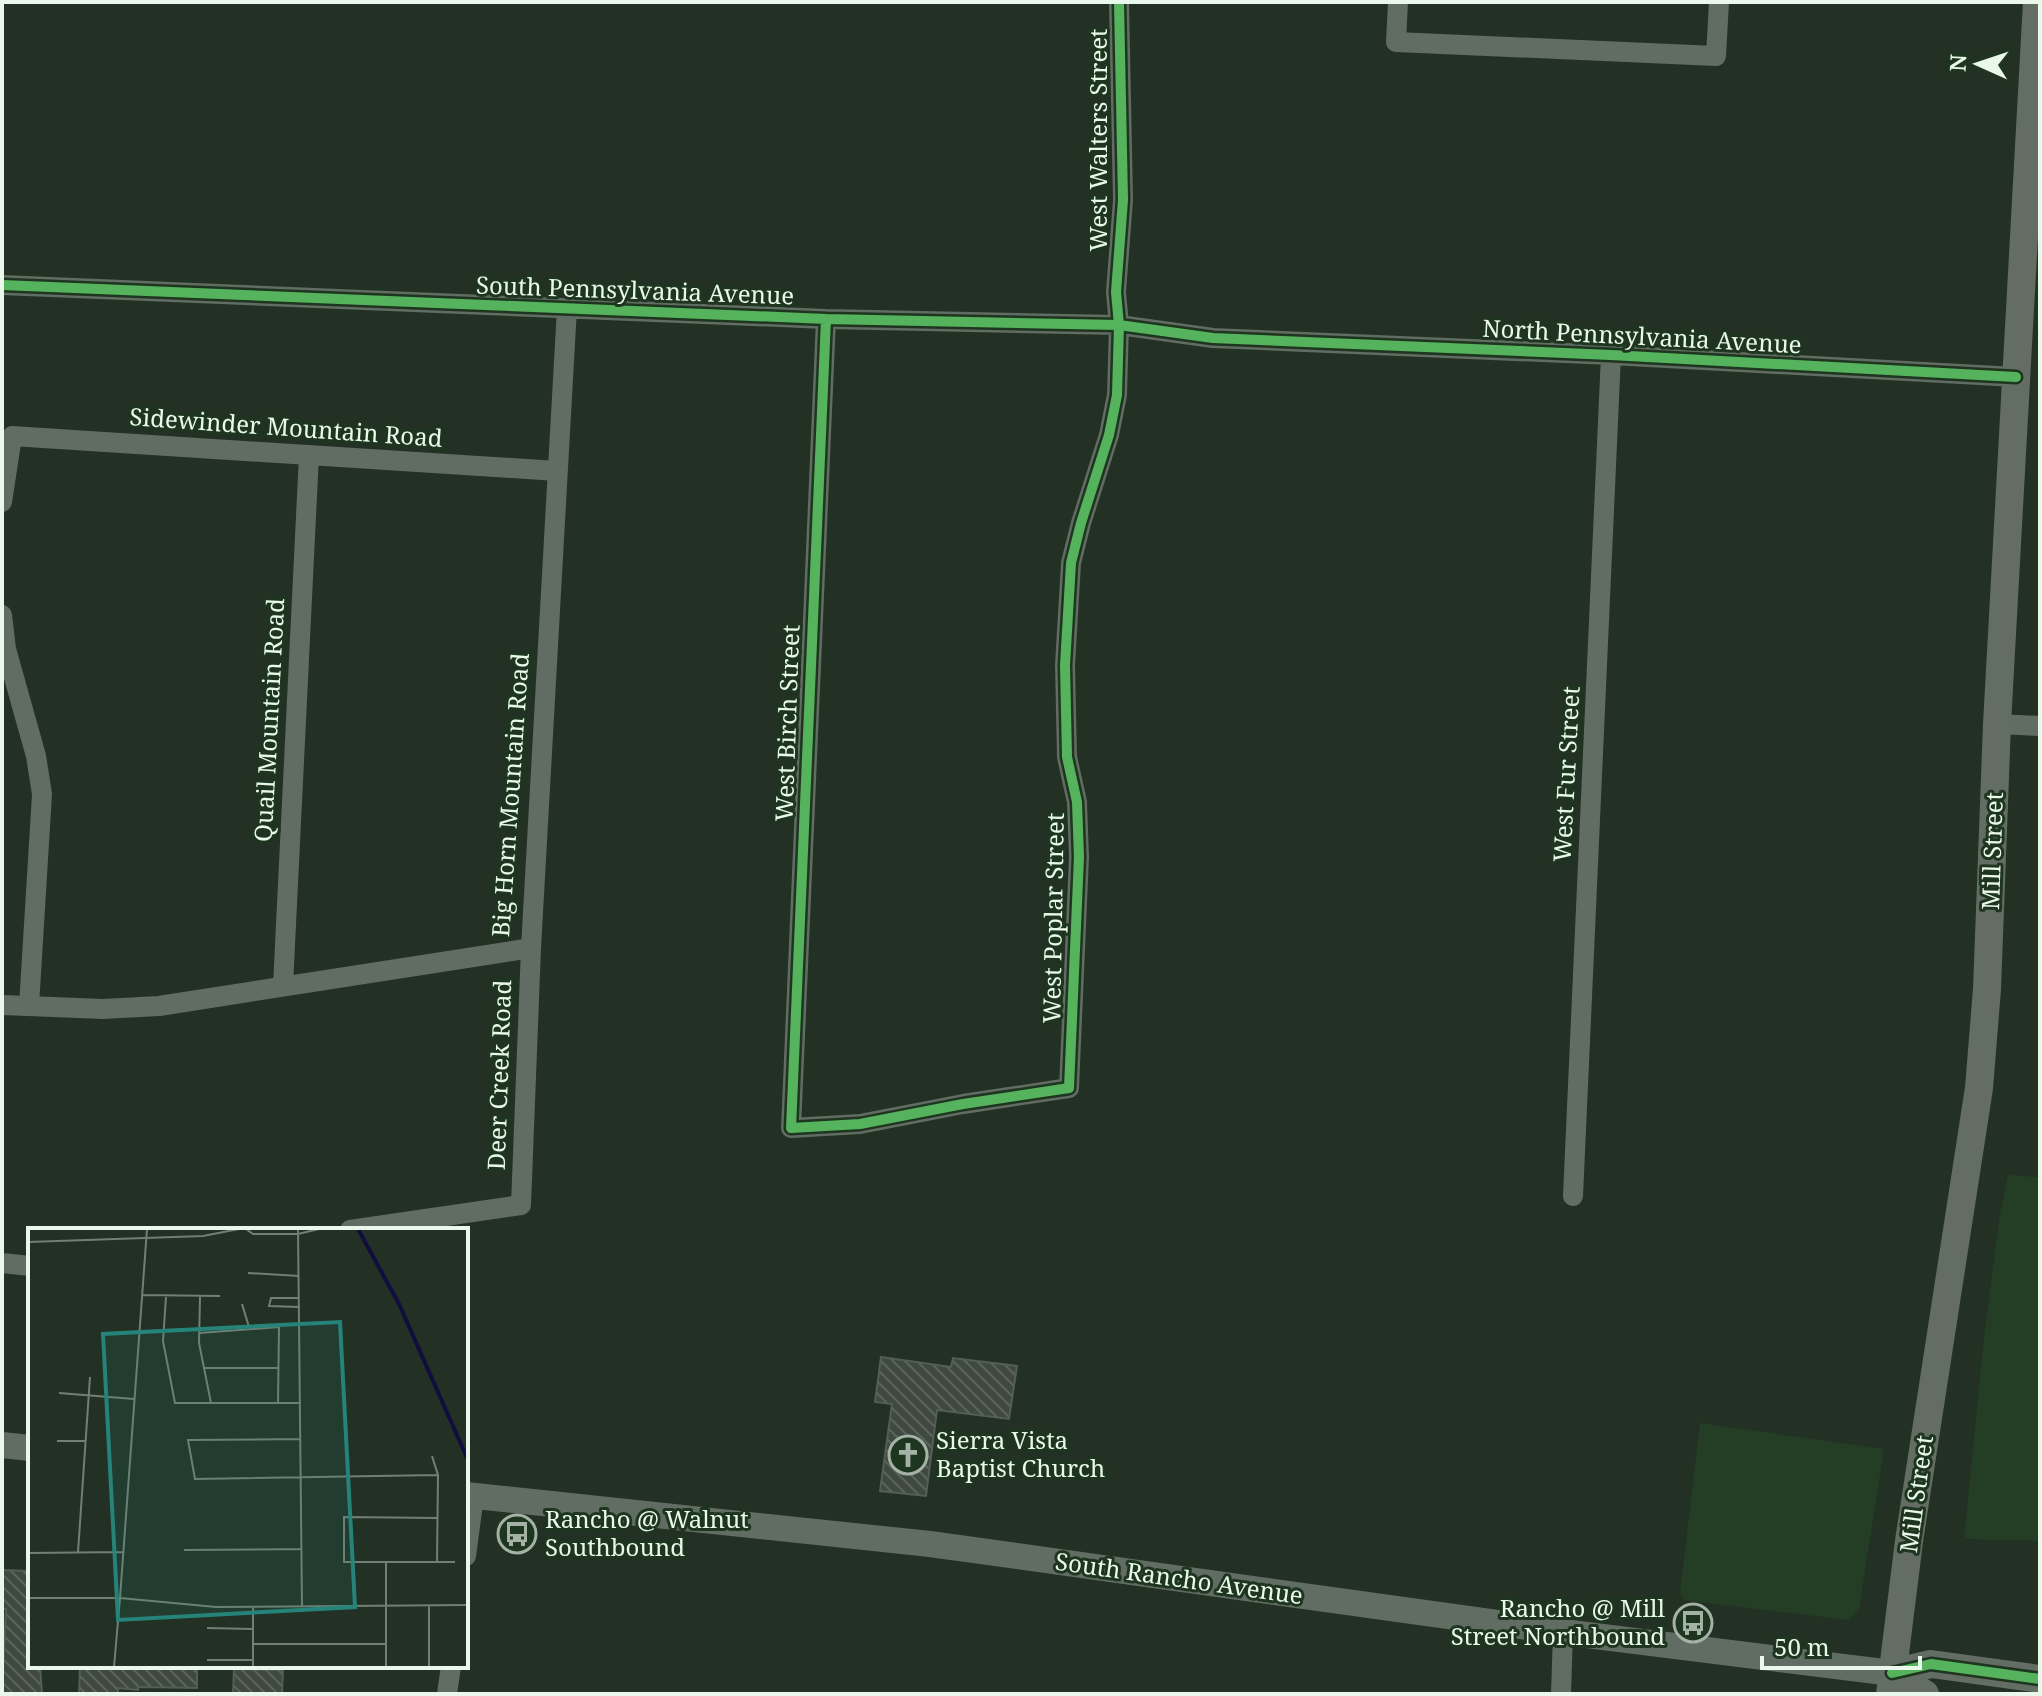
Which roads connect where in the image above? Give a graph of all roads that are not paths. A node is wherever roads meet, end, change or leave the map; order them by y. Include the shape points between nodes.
1 (1119, 2) edge
2 (1398, 2) edge
3 (1719, 2) edge
4 (2037, 2) edge
5 (2, 285) edge
6 (567, 308) junction
7 (826, 319) junction
8 (1119, 325) junction
9 (1266, 341) joint
10 (1611, 355) junction
11 (2016, 377) junction
12 (309, 455) junction
13 (557, 471) junction
14 (2, 502) edge
15 (2, 615) edge
16 (4, 649) edge
17 (1997, 724) junction
18 (2040, 726) edge
19 (531, 948) junction
20 (283, 986) junction
21 (2, 1005) edge
22 (29, 1006) junction
23 (1069, 1088) joint
24 (1573, 1196) dead end
25 (364, 1228) edge
26 (2, 1263) edge
27 (28, 1266) edge
28 (2, 1445) edge
29 (28, 1448) edge
30 (470, 1495) edge
31 (468, 1526) edge
32 (1563, 1632) junction
33 (451, 1668) edge
34 (2040, 1679) edge
35 (1891, 1684) edge
36 (447, 1694) edge
37 (1561, 1694) edge
38 (1925, 1694) edge

1 - 8 street, West Walters Street
2 - 3 street via 1396,42 1716,56
4 - 11 main road, Mill Street
5 - 6 street, South Pennsylvania Avenue
6 - 7 street, South Pennsylvania Avenue
6 - 13 street, Big Horn Mountain Road
7 - 8 street, South Pennsylvania Avenue
7 - 23 street, West Birch Street via 791,1128 860,1124
8 - 9 street, South Pennsylvania Avenue
8 - 23 street, West Poplar Street via 1117,395 1109,435 1071,563 1065,716 1079,857
9 - 10 street, North Pennsylvania Avenue
10 - 11 street, North Pennsylvania Avenue
10 - 24 street, West Fur Street
11 - 17 main road, Mill Street
12 - 13 street, Sidewinder Mountain Road
12 - 14 street, Sidewinder Mountain Road via 12,436
12 - 20 street, Quail Mountain Road
13 - 19 street, Big Horn Mountain Road
15 - 16 street
16 - 22 street via 42,794
17 - 18 street
17 - 35 main road, Mill Street via 1979,1088
19 - 20 street, Big Horn Mountain Road
19 - 25 street, Deer Creek Road via 521,1205
20 - 22 street, Big Horn Mountain Road via 159,1006
21 - 22 street, Big Horn Mountain Road
26 - 27 street
28 - 29 street
30 - 31 street
30 - 32 street, South Rancho Avenue via 930,1544
32 - 35 street, South Rancho Avenue
32 - 37 street
33 - 36 street
34 - 35 main road via 1931,1664
35 - 38 main road

